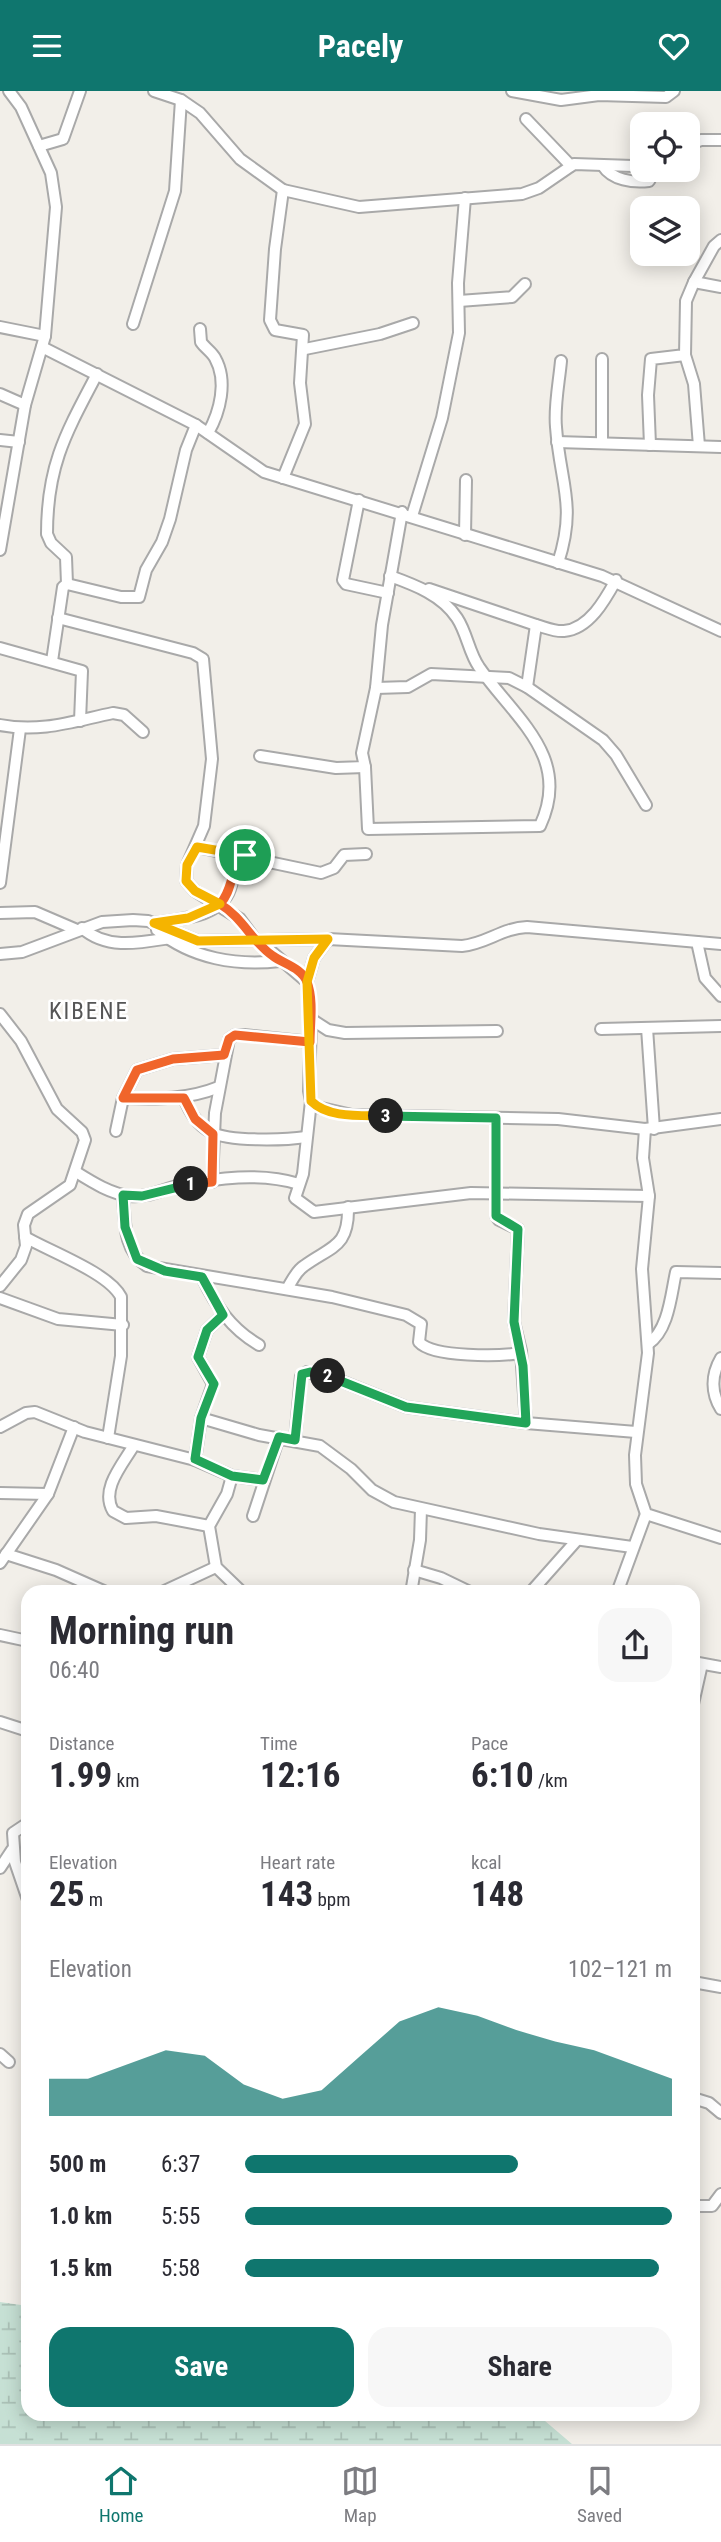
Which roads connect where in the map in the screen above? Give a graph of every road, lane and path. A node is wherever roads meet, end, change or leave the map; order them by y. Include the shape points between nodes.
1 (9, 91) edge
2 (80, 91) edge
3 (154, 91) edge
4 (512, 91) edge
5 (674, 91) edge
6 (600, 93) edge
7 (181, 100) junction
8 (526, 120) dead end
9 (700, 140) edge
10 (721, 140) edge
11 (40, 146) junction
12 (630, 164) edge
13 (571, 166) junction
14 (603, 166) junction
15 (630, 180) edge
16 (283, 190) junction
17 (465, 198) junction
18 (721, 240) edge
19 (694, 282) junction
20 (525, 284) dead end
21 (721, 286) edge
22 (459, 301) junction
23 (413, 323) dead end
24 (133, 324) dead end
25 (0, 327) edge
26 (200, 329) dead end
27 (44, 341) junction
28 (305, 349) junction
29 (685, 355) junction
30 (602, 359) dead end
31 (561, 361) dead end
32 (97, 374) junction
33 (0, 394) edge
34 (25, 405) junction
35 (196, 425) junction
36 (208, 433) junction
37 (0, 440) edge
38 (19, 442) junction
39 (557, 442) junction
40 (602, 442) junction
41 (650, 445) junction
42 (699, 446) junction
43 (721, 447) edge
44 (283, 478) junction
45 (466, 479) dead end
46 (359, 500) junction
47 (407, 514) junction
48 (465, 535) junction
49 (0, 550) edge
50 (558, 563) junction
51 (390, 576) junction
52 (615, 580) junction
53 (67, 583) junction
54 (423, 587) junction
55 (387, 593) junction
56 (58, 618) junction
57 (536, 625) junction
58 (721, 631) edge
59 (0, 648) edge
60 (52, 661) junction
61 (487, 677) junction
62 (527, 687) junction
63 (376, 688) junction
64 (80, 721) junction
65 (0, 725) edge
66 (20, 729) junction
67 (144, 732) dead end
68 (260, 755) dead end
69 (365, 767) junction
70 (646, 805) dead end
71 (197, 847) junction
72 (245, 855) junction
73 (366, 855) dead end
74 (0, 883) edge
75 (220, 904) junction
76 (0, 913) edge
77 (151, 922) junction
78 (79, 929) junction
79 (170, 938) junction
80 (328, 939) junction
81 (257, 941) junction
82 (697, 942) junction
83 (721, 944) edge
84 (0, 954) edge
85 (281, 960) junction
86 (307, 982) junction
87 (721, 996) edge
88 (0, 1014) edge
89 (311, 1019) junction
90 (721, 1026) edge
91 (648, 1028) junction
92 (601, 1029) dead end
93 (497, 1031) dead end
94 (310, 1042) junction
95 (224, 1055) junction
96 (219, 1087) junction
97 (123, 1098) junction
98 (184, 1098) junction
99 (311, 1101) junction
100 (496, 1118) junction
101 (721, 1118) edge
102 (650, 1129) junction
103 (116, 1131) dead end
104 (213, 1134) junction
105 (306, 1137) junction
106 (76, 1172) junction
107 (212, 1182) junction
108 (299, 1184) junction
109 (496, 1193) junction
110 (123, 1195) junction
111 (649, 1196) junction
112 (348, 1207) junction
113 (25, 1237) junction
114 (721, 1273) edge
115 (202, 1277) junction
116 (0, 1286) edge
117 (288, 1289) junction
118 (0, 1299) edge
119 (223, 1315) junction
120 (123, 1325) junction
121 (648, 1344) junction
122 (259, 1345) dead end
123 (521, 1353) junction
124 (721, 1358) edge
125 (721, 1409) edge
126 (201, 1418) junction
127 (526, 1423) junction
128 (0, 1427) edge
129 (74, 1427) junction
130 (636, 1432) junction
131 (279, 1437) junction
132 (108, 1438) junction
133 (295, 1440) junction
134 (134, 1445) junction
135 (195, 1459) junction
136 (232, 1476) junction
137 (263, 1480) junction
138 (0, 1493) edge
139 (47, 1494) junction
140 (421, 1509) junction
141 (646, 1514) junction
142 (253, 1516) dead end
143 (209, 1526) junction
144 (721, 1538) edge
145 (577, 1540) junction
146 (632, 1546) junction
147 (3, 1559) edge
148 (216, 1567) junction
149 (414, 1570) junction
150 (90, 1585) edge
151 (177, 1585) edge
152 (235, 1585) edge
153 (412, 1585) edge
154 (455, 1585) edge
155 (537, 1585) edge
156 (620, 1585) edge
157 (0, 1635) edge
158 (21, 1640) edge
159 (700, 1663) edge
160 (721, 1667) edge
161 (0, 1722) edge
162 (21, 1729) edge
163 (21, 1828) edge
164 (12, 1850) junction
165 (0, 1868) edge
166 (21, 1878) edge
167 (700, 1983) edge
168 (721, 1987) edge
169 (700, 2100) edge
170 (721, 2113) edge
171 (721, 2194) edge
172 (700, 2206) edge

1 - 11 street
2 - 11 street via 63,139
3 - 7 street
4 - 6 street via 561,100
5 - 6 street via 666,97
7 - 16 street via 200,113 240,159
7 - 24 street via 175,191
8 - 13 street
9 - 10 street
11 - 27 street via 51,173 56,207
12 - 14 street
13 - 14 street
13 - 17 street via 522,194
14 - 15 street via 608,174
16 - 17 street via 359,207
16 - 28 street via 270,324 275,330 303,335
17 - 22 street
18 - 19 street
19 - 21 street
19 - 29 street via 686,301
20 - 22 street via 512,297
22 - 47 street via 459,333 442,418
23 - 28 street
25 - 27 street
26 - 36 street via 201,342 220,372 219,412
27 - 32 street
27 - 34 street
28 - 44 street via 300,383 305,424
29 - 41 street via 651,359
29 - 42 street via 694,384
30 - 40 street
31 - 39 street
32 - 35 street
32 - 53 street via 62,440 52,471 47,534 66,557
33 - 34 street
34 - 38 street
35 - 36 street
35 - 53 street via 170,519 139,597
36 - 44 street via 250,464
37 - 38 street
38 - 49 street
39 - 40 street
39 - 50 street via 568,505 568,531
40 - 41 street
41 - 42 street
42 - 43 street
44 - 46 street
45 - 48 street
46 - 47 street
46 - 55 street via 343,580
47 - 48 street
47 - 51 street
48 - 50 street
50 - 52 street
51 - 54 street
51 - 55 street
52 - 57 street via 602,605 577,627 563,631
52 - 58 street
53 - 56 street
54 - 57 street
54 - 61 street via 457,618
55 - 63 street
56 - 60 street
56 - 71 street via 202,659 212,759
57 - 62 street
59 - 60 street
60 - 64 street via 83,672
61 - 62 street via 509,678
61 - 63 street via 431,674 408,687
61 - 69 street via 528,726 547,763 548,810 540,826 368,829
62 - 70 street via 603,740
63 - 69 street via 362,753
64 - 66 street
64 - 67 street via 113,713 124,715
65 - 66 street
66 - 74 street
68 - 69 street via 336,768
71 - 72 street
71 - 75 street via 187,865 186,881
72 - 73 street via 321,873 331,870 344,855
72 - 75 street via 237,862
75 - 77 street via 188,918
75 - 81 street via 240,919
76 - 78 street via 35,912
77 - 78 street via 116,921
77 - 79 street
77 - 81 street via 198,941
78 - 79 street via 114,943
78 - 84 street via 22,952
79 - 85 street via 208,958
80 - 81 street
80 - 82 street via 462,946 476,945 509,928 535,927
80 - 86 street via 314,958
81 - 85 street
82 - 83 street
82 - 87 street via 705,978
85 - 86 street
86 - 89 street
88 - 106 street via 21,1041 57,1109 83,1135
89 - 93 street via 328,1030 345,1033
89 - 94 street
90 - 91 street
91 - 92 street
91 - 102 street
94 - 95 street via 235,1035
94 - 99 street
95 - 96 street
95 - 97 street via 173,1059 141,1068
96 - 98 street
96 - 104 street
97 - 98 street
97 - 103 street
98 - 104 street via 195,1119
99 - 100 street via 325,1110 352,1115
99 - 105 street
100 - 102 street
100 - 109 street
101 - 102 street
102 - 111 street via 643,1158
104 - 105 street via 276,1140
104 - 107 street
105 - 108 street
106 - 110 street
106 - 113 street via 64,1192 28,1214
107 - 108 street via 265,1176
107 - 110 street via 142,1196
108 - 112 street via 295,1198 308,1210
109 - 111 street
109 - 112 street
109 - 123 street via 497,1218 518,1229 513,1311
110 - 115 street via 125,1227 137,1259 165,1271
111 - 121 street via 642,1269
112 - 117 street via 348,1224 340,1242 303,1266
113 - 116 street via 21,1260
113 - 120 street via 105,1278 121,1297
114 - 121 street via 676,1272 664,1323
115 - 117 street
115 - 119 street
117 - 123 street via 415,1319 421,1324 419,1342 426,1348 472,1355
118 - 120 street via 58,1319
119 - 122 street
119 - 126 street via 207,1330 198,1357 214,1384
120 - 132 street
121 - 130 street
123 - 127 street
124 - 125 street via 713,1383
126 - 131 street
126 - 135 street
127 - 130 street
127 - 133 street via 406,1407 307,1372 301,1376
128 - 129 street via 35,1412
129 - 132 street
129 - 139 street
130 - 141 street via 636,1484
131 - 133 street
131 - 137 street
132 - 134 street
133 - 140 street via 330,1452 383,1498
134 - 135 street
134 - 143 street via 109,1488 113,1511 126,1518 156,1516
135 - 136 street
136 - 137 street
136 - 143 street
137 - 142 street
138 - 139 street
139 - 147 street
140 - 145 street
140 - 149 street
141 - 144 street
141 - 146 street
143 - 148 street
145 - 146 street
145 - 155 street
146 - 156 street
147 - 150 street via 56,1570
148 - 151 street
148 - 152 street
149 - 153 street
149 - 154 street
157 - 158 street
159 - 160 street
161 - 162 street
163 - 164 street via 13,1833
164 - 165 street
164 - 166 street
167 - 168 street
169 - 170 street
171 - 172 street via 712,2206

